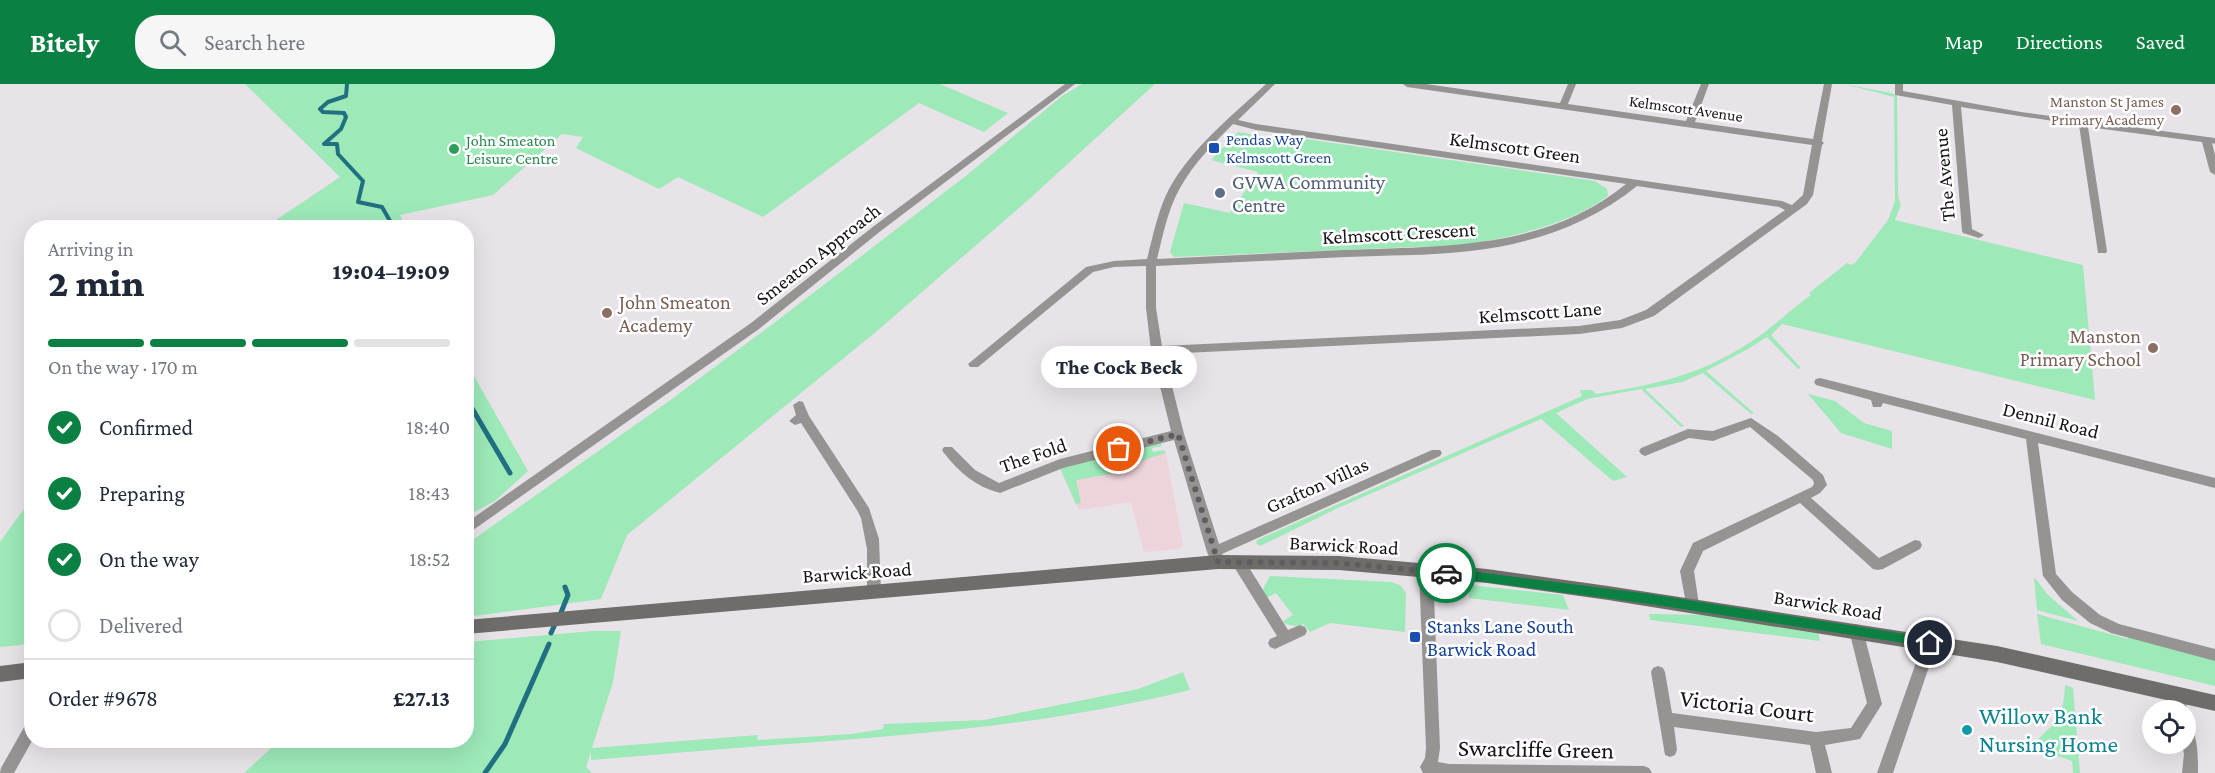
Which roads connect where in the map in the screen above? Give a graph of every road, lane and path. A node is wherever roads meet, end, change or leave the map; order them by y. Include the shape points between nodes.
1 (1071, 84) edge
2 (1271, 84) edge
3 (1407, 84) edge
4 (1572, 84) edge
5 (1705, 84) edge
6 (1828, 84) edge
7 (1423, 85) edge
8 (1899, 89) edge
9 (1956, 102) junction
10 (1563, 106) junction
11 (1231, 121) junction
12 (1690, 124) junction
13 (2083, 124) junction
14 (2211, 140) edge
15 (1819, 143) junction
16 (2215, 172) edge
17 (1635, 182) junction
18 (1793, 210) junction
19 (1979, 235) dead end
20 (2102, 251) dead end
21 (1151, 263) junction
22 (1157, 350) junction
23 (974, 364) dead end
24 (1820, 382) dead end
25 (799, 415) dead end
26 (1178, 434) junction
27 (2031, 435) junction
28 (948, 450) dead end
29 (1645, 451) dead end
30 (1436, 453) dead end
31 (2215, 483) edge
32 (1802, 497) junction
33 (474, 524) edge
34 (1915, 545) dead end
35 (1216, 557) junction
36 (1238, 562) junction
37 (1426, 571) junction
38 (873, 592) junction
39 (1692, 605) junction
40 (474, 626) edge
41 (1856, 630) junction
42 (1300, 631) dead end
43 (1930, 643) junction
44 (2215, 655) edge
45 (24, 671) edge
46 (1658, 672) dead end
47 (0, 674) edge
48 (2168, 700) edge
49 (2196, 703) edge
50 (2215, 703) edge
51 (1666, 719) junction
52 (1816, 739) junction
53 (24, 741) edge
54 (1670, 750) dead end
55 (2191, 754) edge
56 (1426, 771) edge
57 (6, 773) edge
58 (1644, 773) edge
59 (1824, 773) edge
60 (1885, 773) edge
61 (2190, 773) edge

1 - 33 street, Smeaton Approach via 878,228 755,327
2 - 11 street
3 - 7 street, Kelmscott Avenue
4 - 10 street
5 - 12 street
6 - 15 street, Kelmscott Lane
7 - 10 street, Kelmscott Avenue
8 - 9 street
9 - 13 street
9 - 19 street, The Avenue via 1967,231
10 - 12 street, Kelmscott Avenue
11 - 17 street, Kelmscott Green
11 - 21 street via 1203,148 1174,189
12 - 15 street, Kelmscott Avenue
13 - 14 street
13 - 20 street
14 - 16 street
15 - 18 street, Kelmscott Lane via 1808,195
17 - 18 street, Kelmscott Green via 1782,204
17 - 21 street, Kelmscott Crescent via 1608,203 1574,220 1501,243 1470,248
18 - 22 street, Kelmscott Lane via 1650,313 1622,324 1579,330
21 - 22 street via 1151,308
21 - 23 street, Kelmscott Crescent via 1090,269
22 - 26 street
24 - 27 street, Dennil Road via 1877,400
25 - 38 street via 870,523 874,539
26 - 28 street, The Fold via 1060,464 1000,488 992,487
26 - 35 street
27 - 31 street, Dennil Road
27 - 44 street via 2050,576 2095,619 2116,629
29 - 32 street via 1688,433 1713,436 1751,422 1818,478 1821,485
30 - 35 street, Grafton Villas
32 - 34 street via 1878,565
32 - 39 street via 1698,548 1688,571
35 - 36 street, Barwick Road
35 - 38 street, Barwick Road
36 - 37 street, Barwick Road via 1339,563
36 - 42 street via 1281,640
37 - 39 street, Barwick Road
37 - 56 street via 1433,748
38 - 40 street, Barwick Road
39 - 41 street, Barwick Road
41 - 43 street, Barwick Road
41 - 52 street, Victoria Court via 1875,704 1855,734
43 - 48 street, Barwick Road via 1997,654
43 - 60 street
45 - 47 street
46 - 51 street, Victoria Court
49 - 50 street, Barwick Road
51 - 52 street, Victoria Court
51 - 54 street, Victoria Court
52 - 59 street
53 - 57 street
55 - 61 street
56 - 58 street, Swarcliffe Green

